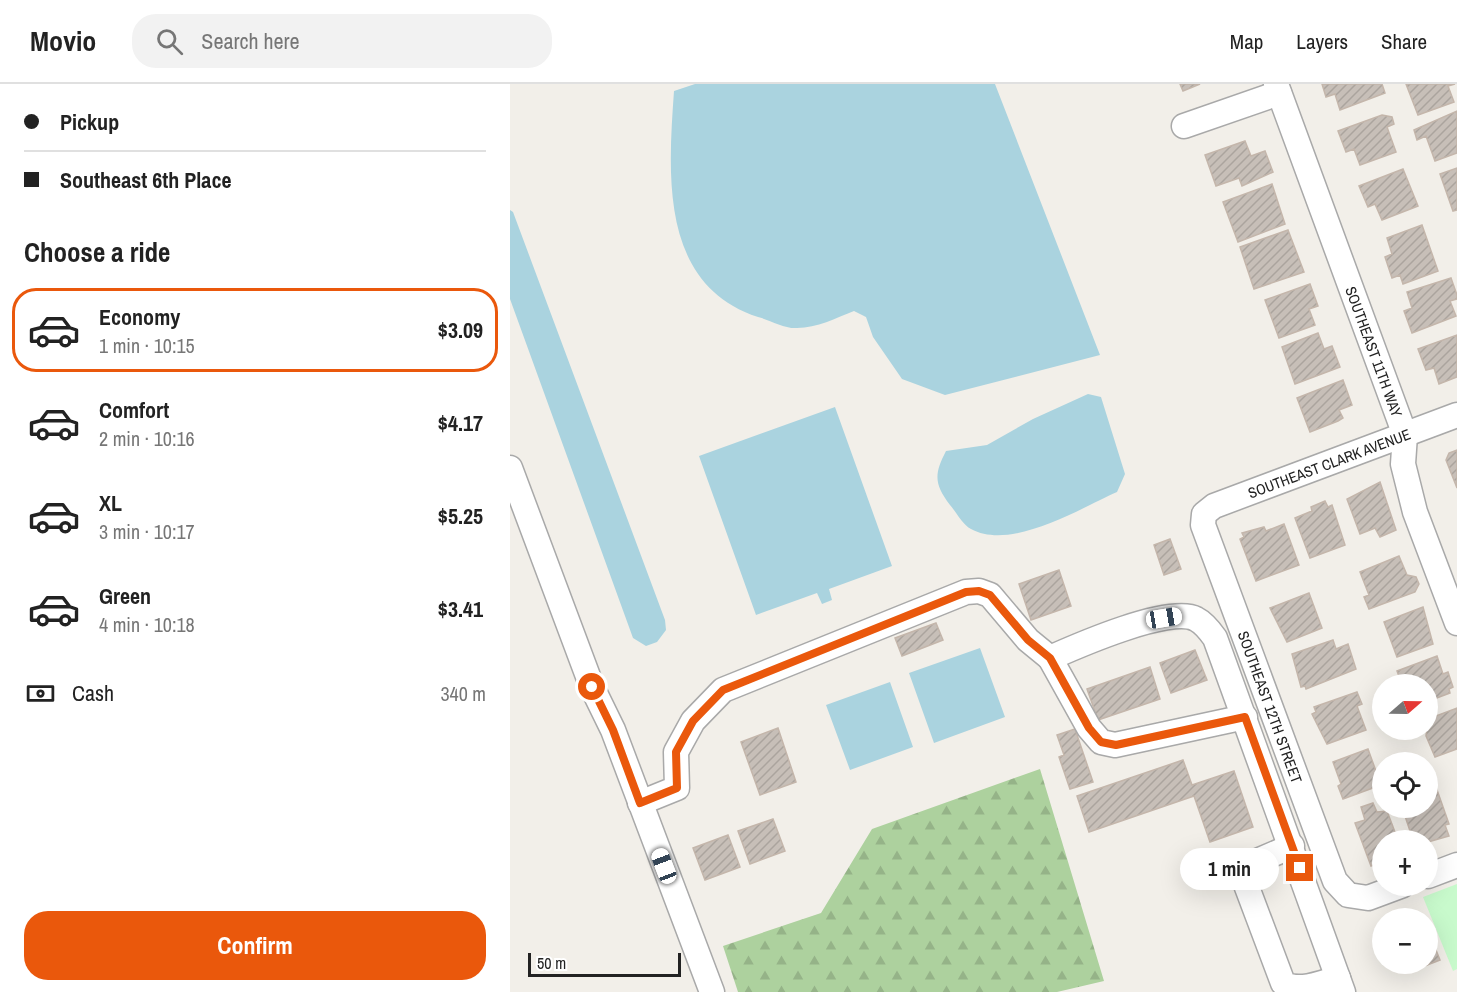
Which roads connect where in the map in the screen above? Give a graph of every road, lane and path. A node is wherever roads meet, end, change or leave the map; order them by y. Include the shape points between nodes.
1 (1277, 88) edge
2 (1184, 126) dead end
3 (1457, 415) edge
4 (1405, 435) junction
5 (510, 468) edge
6 (1204, 513) joint
7 (1457, 623) edge
8 (1050, 658) junction
9 (1245, 717) junction
10 (640, 803) junction
11 (1292, 846) junction
12 (1457, 865) edge
13 (1438, 872) edge
14 (1373, 896) edge
15 (1340, 985) edge
16 (712, 992) edge

1 - 2 street
1 - 4 street, SOUTHEAST 11TH WAY
3 - 4 street, SOUTHEAST CLARK AVENUE
4 - 6 street, SOUTHEAST CLARK AVENUE
4 - 7 street, SOUTHEAST 11TH WAY via 1403,464 1415,512
5 - 10 street
6 - 14 street, SOUTHEAST 12TH STREET via 1203,525 1335,881 1348,895
8 - 9 street via 1101,742 1116,745
8 - 9 street via 1151,620 1194,618 1215,638
8 - 10 street via 1028,640 990,595 966,592 723,690 693,721 676,752 677,788
9 - 11 street
10 - 16 street
11 - 15 street
11 - 15 street via 1248,865 1243,873 1245,882 1288,989 1297,992
12 - 13 street

